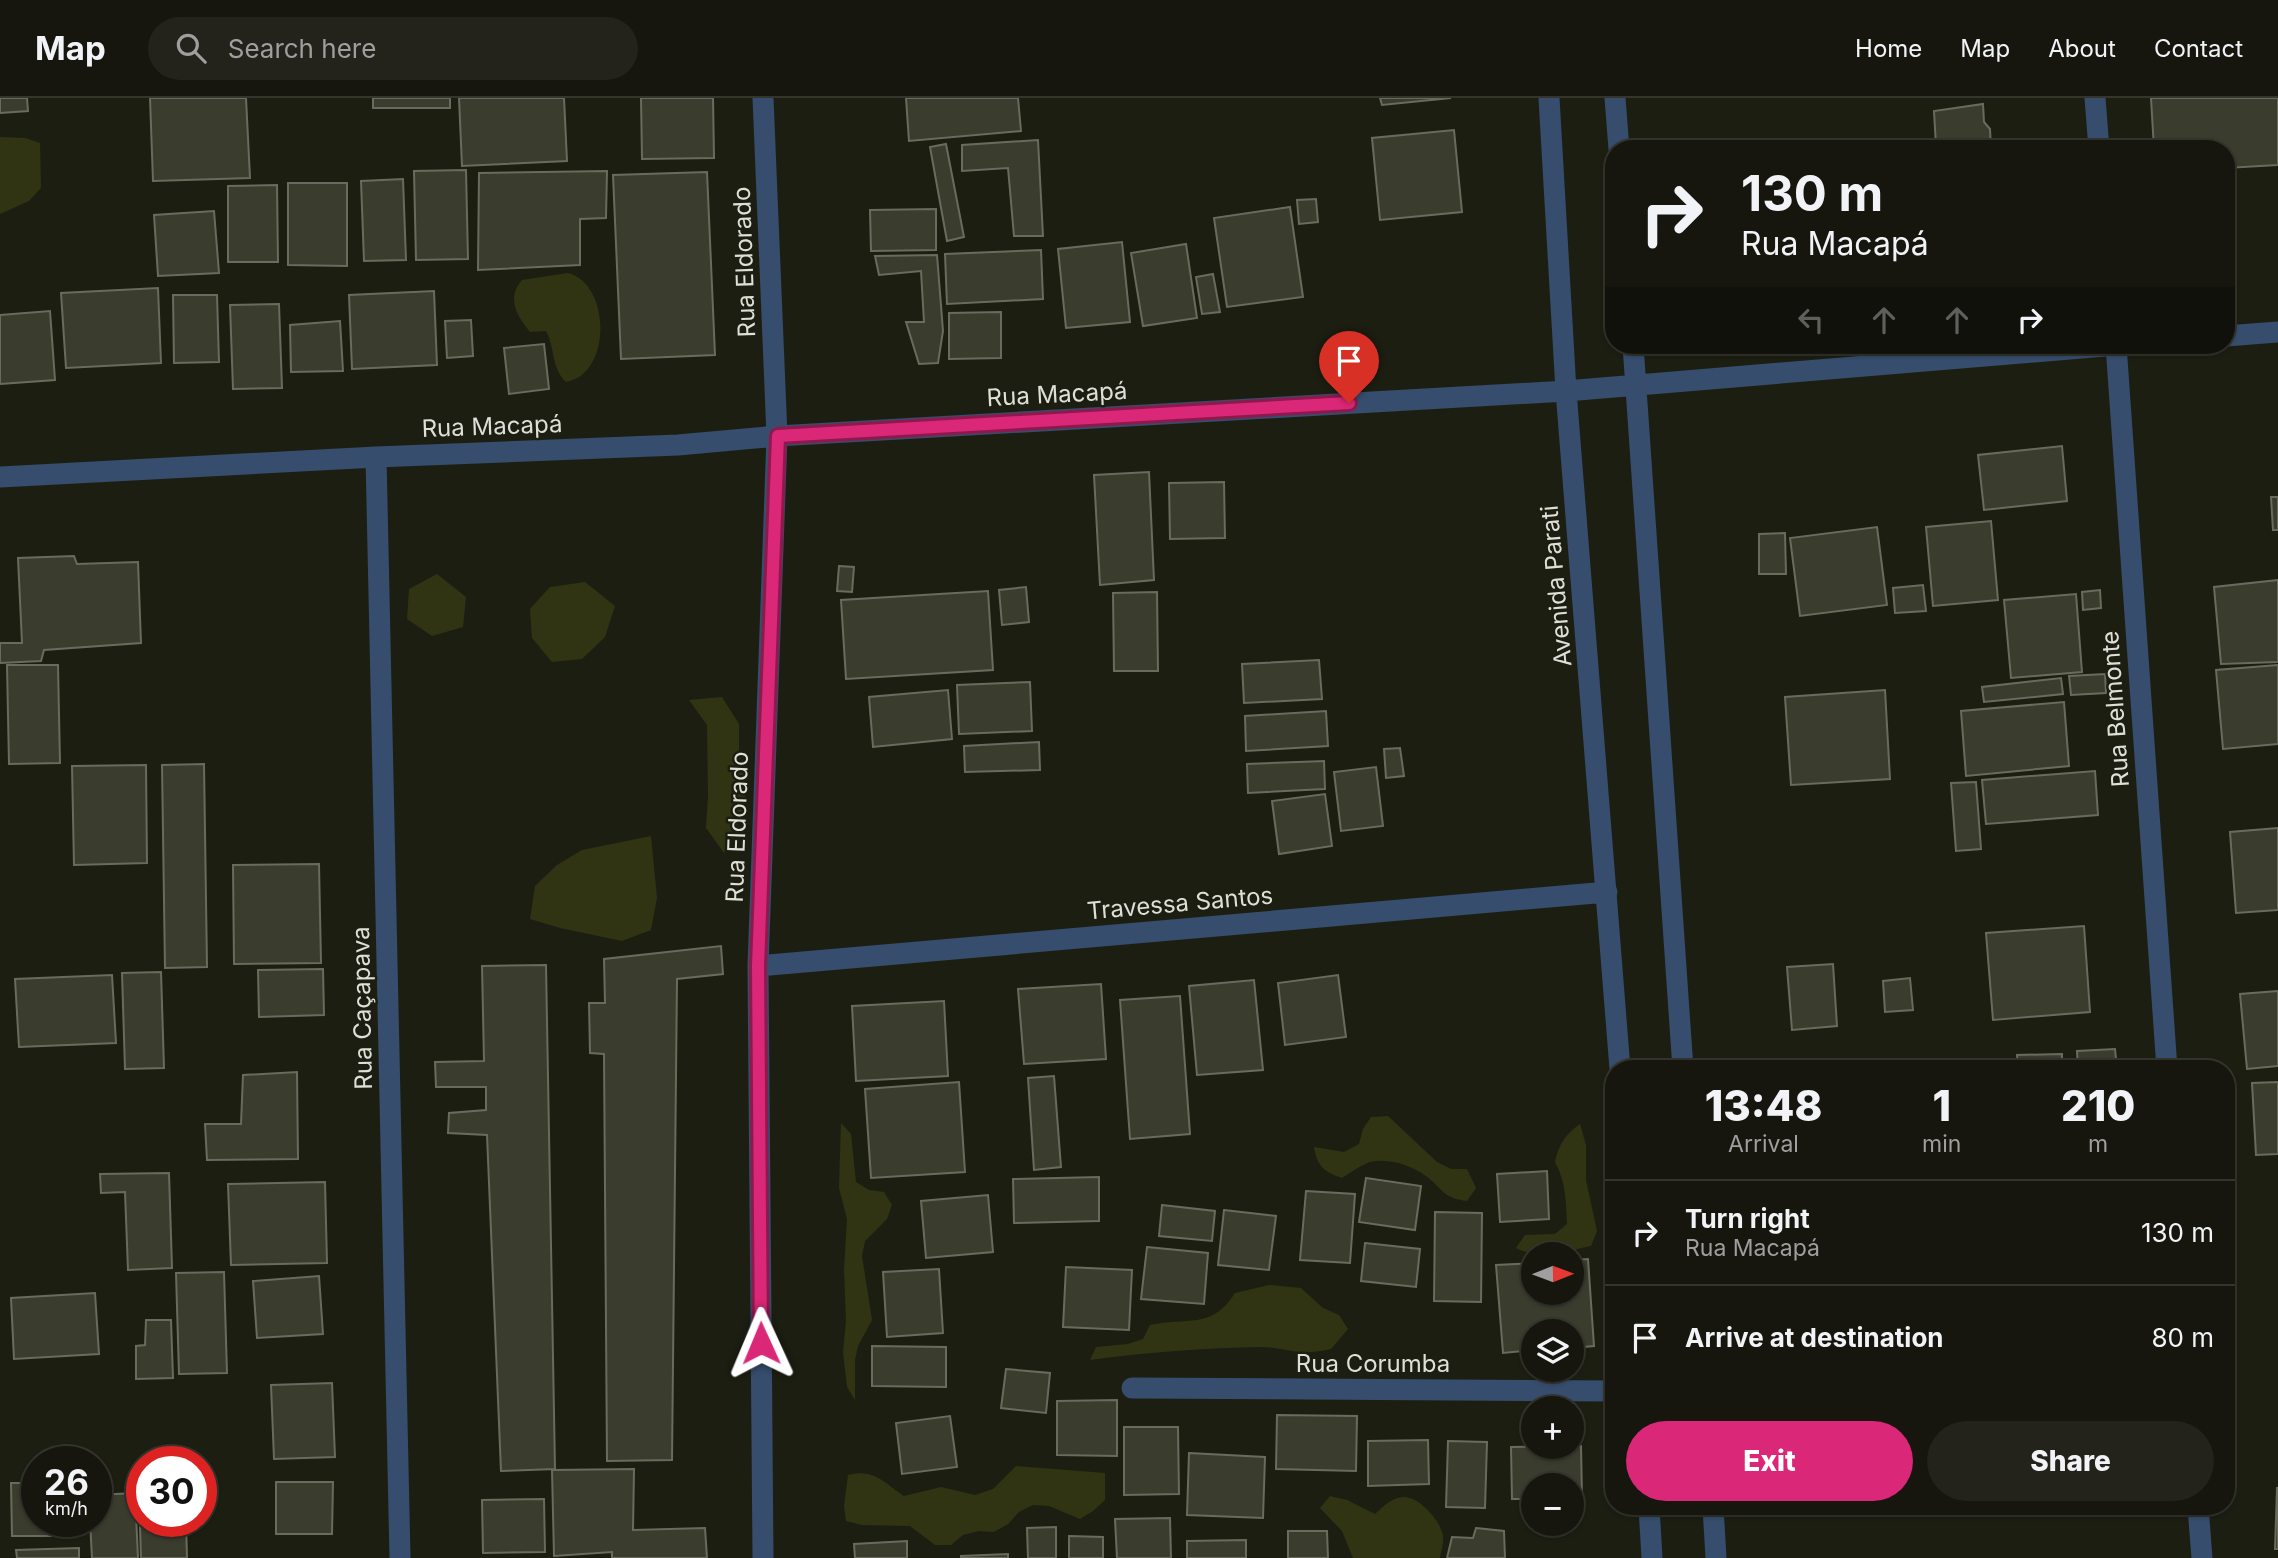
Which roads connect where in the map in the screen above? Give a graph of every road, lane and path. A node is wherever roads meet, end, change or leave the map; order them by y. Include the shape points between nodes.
1 (763, 98) edge
2 (1549, 98) edge
3 (1615, 98) edge
4 (2095, 98) edge
5 (1618, 140) edge
6 (2098, 140) edge
7 (2278, 332) edge
8 (2235, 335) edge
9 (1634, 354) edge
10 (2008, 354) edge
11 (2117, 354) edge
12 (1636, 385) junction
13 (1566, 391) junction
14 (778, 436) junction
15 (376, 457) junction
16 (0, 478) edge
17 (1607, 892) junction
18 (758, 966) junction
19 (1619, 1060) edge
20 (1682, 1060) edge
21 (2166, 1060) edge
22 (1132, 1388) dead end
23 (1605, 1391) edge
24 (1649, 1515) edge
25 (1713, 1515) edge
26 (2199, 1515) edge
27 (400, 1558) edge
28 (763, 1558) edge
29 (1652, 1558) edge
30 (1716, 1558) edge
31 (2202, 1558) edge

1 - 14 street, Rua Eldorado
2 - 13 street, Avenida Parati
3 - 5 street
4 - 6 street
7 - 8 street
9 - 12 street
10 - 12 street, Rua Macapá
11 - 21 street, Rua Belmonte
12 - 13 street, Rua Macapá
12 - 20 street
13 - 14 street, Rua Macapá
13 - 17 street, Avenida Parati
14 - 15 street, Rua Macapá via 678,445
14 - 18 street, Rua Eldorado
15 - 16 street, Rua Macapá
15 - 27 street, Rua Caçapava
17 - 18 street, Travessa Santos
17 - 19 street, Avenida Parati
18 - 28 street, Rua Eldorado
22 - 23 street, Rua Corumba
24 - 29 street
25 - 30 street
26 - 31 street

